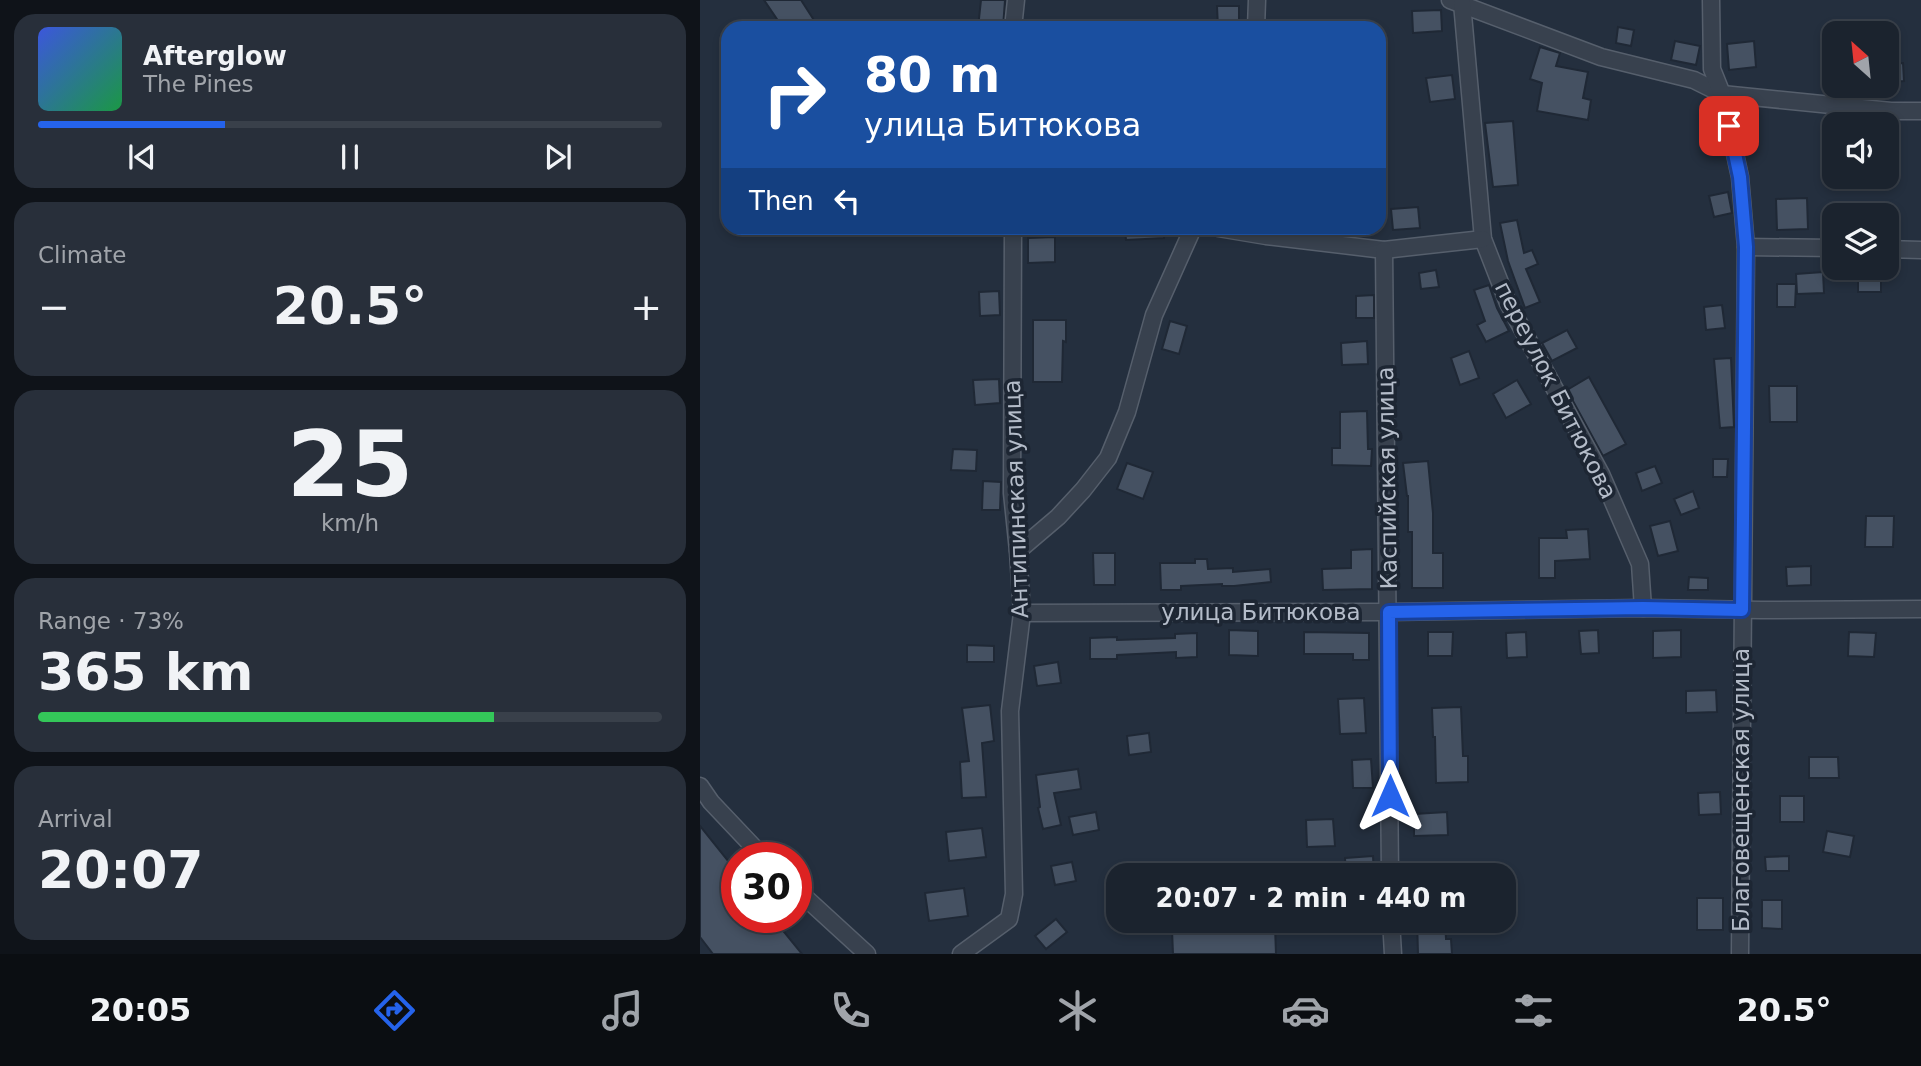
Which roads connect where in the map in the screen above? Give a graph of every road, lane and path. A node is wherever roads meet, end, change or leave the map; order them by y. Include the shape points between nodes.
1 (1016, 0) edge
2 (1257, 0) edge
3 (1711, 0) edge
4 (1456, 1) edge
5 (1014, 21) edge
6 (1256, 21) edge
7 (1722, 94) junction
8 (1921, 111) edge
9 (1013, 235) edge
10 (1190, 235) edge
11 (1260, 235) edge
12 (1483, 239) junction
13 (1746, 247) junction
14 (1822, 248) edge
15 (1899, 249) edge
16 (1384, 250) junction
17 (1921, 250) edge
18 (1018, 551) junction
19 (1643, 608) junction
20 (1921, 609) edge
21 (1742, 610) junction
22 (1389, 612) junction
23 (1022, 614) junction
24 (700, 786) edge
25 (749, 842) edge
26 (1390, 863) edge
27 (812, 904) edge
28 (1392, 933) edge
29 (867, 954) edge
30 (961, 954) edge
31 (1393, 954) edge
32 (1740, 954) edge

1 - 5 street
2 - 6 street
3 - 7 street, Благовещенская улица via 1712,69
4 - 7 street via 1601,57 1694,80
4 - 12 street, переулок Битюкова
7 - 8 street
7 - 13 street, Благовещенская улица via 1740,177
9 - 18 street, Антипинская улица via 1012,493
10 - 18 street via 1154,315 1127,412 1108,458 1058,517
11 - 16 street
12 - 16 street
12 - 19 street, переулок Битюкова via 1508,303 1611,496 1640,564
13 - 14 street
13 - 21 street, Благовещенская улица
15 - 17 street
16 - 22 street, Каспийская улица
18 - 23 street, Антипинская улица
19 - 21 street, улица Битюкова
19 - 22 street, улица Битюкова
20 - 21 street, улица Битюкова
21 - 32 street, Благовещенская улица
22 - 23 street, улица Битюкова
22 - 26 street, Каспийская улица
23 - 30 street, Антипинская улица via 1010,711 1014,894 1009,919
24 - 25 street
27 - 29 street
28 - 31 street

